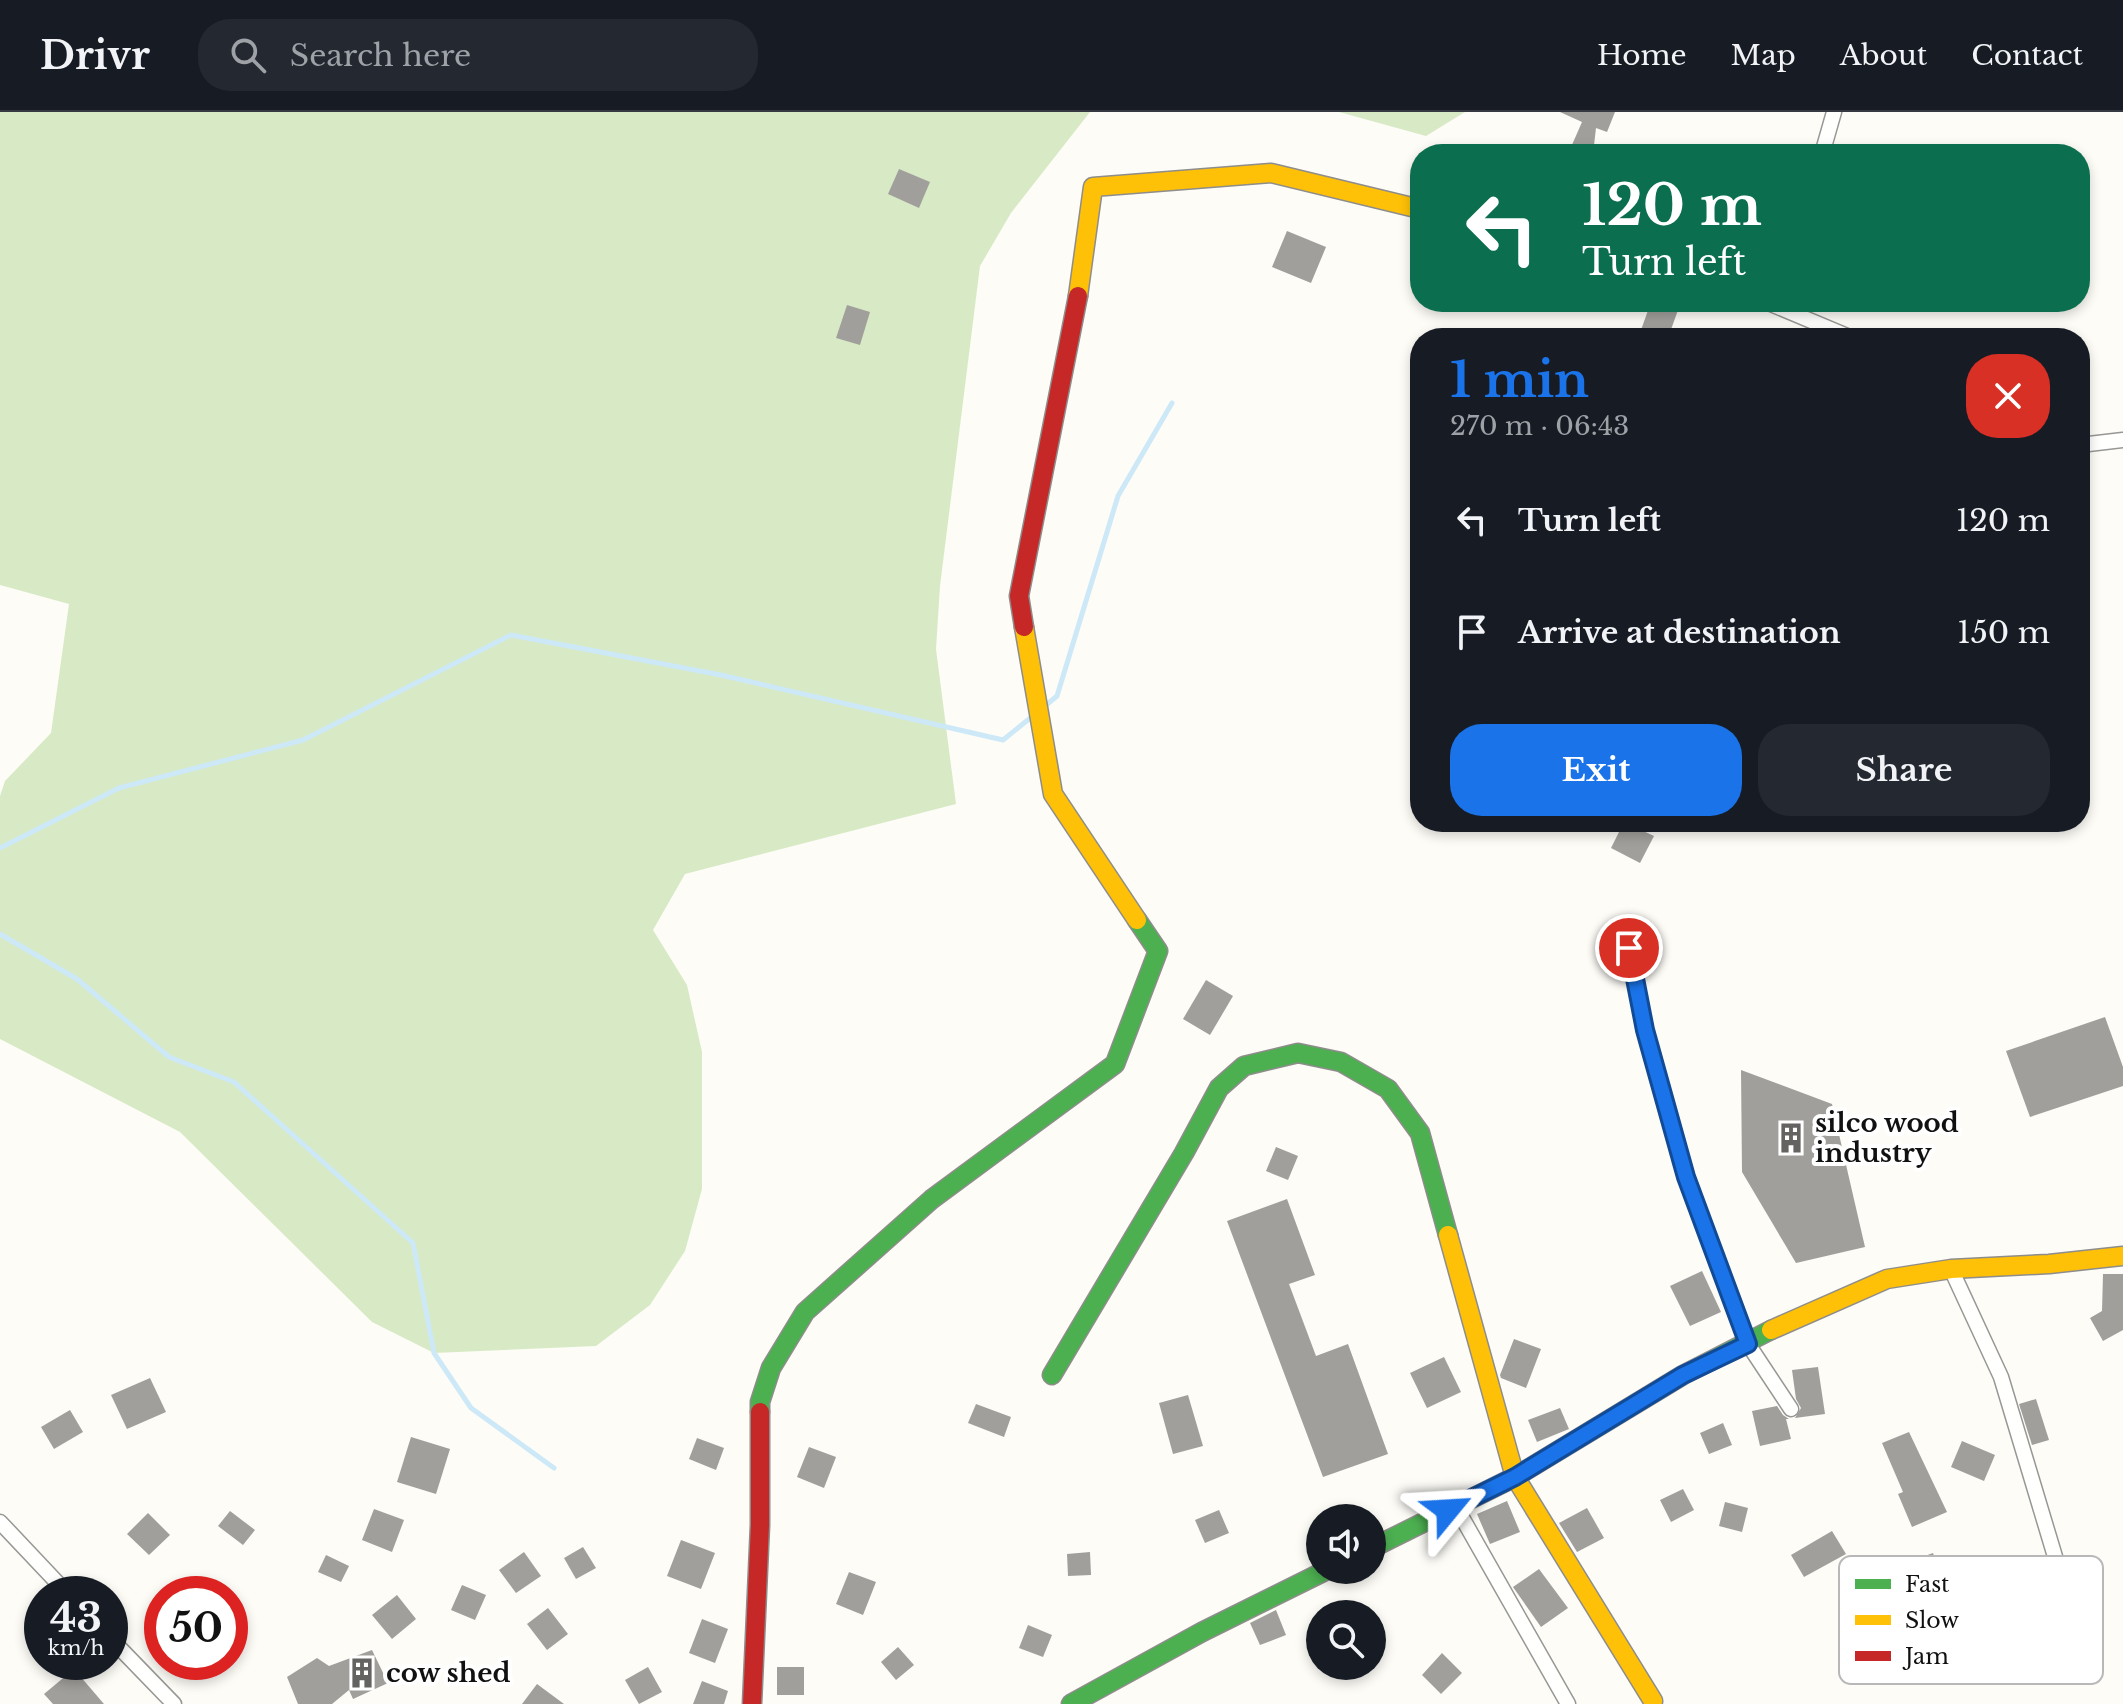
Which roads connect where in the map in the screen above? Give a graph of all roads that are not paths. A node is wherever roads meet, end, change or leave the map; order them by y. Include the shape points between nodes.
1 (1834, 112) edge
2 (1825, 144) edge
3 (1410, 207) edge
4 (1790, 312) edge
5 (1828, 328) edge
6 (2123, 440) edge
7 (2090, 444) edge
8 (1629, 948) dead end
9 (2123, 1256) edge
10 (1951, 1269) junction
11 (1748, 1344) junction
12 (1052, 1375) dead end
13 (1791, 1409) dead end
14 (1515, 1477) junction
15 (1456, 1507) junction
16 (0, 1522) edge
17 (1386, 1541) edge
18 (2055, 1556) edge
19 (51, 1576) edge
20 (1306, 1580) edge
21 (128, 1657) edge
22 (1653, 1701) dead end
23 (174, 1704) edge
24 (752, 1704) edge
25 (1071, 1704) edge
26 (1568, 1704) edge

1 - 2 street
3 - 24 street via 1271,173 1093,187 1073,330 1019,596 1053,794 1158,951 1115,1064 932,1199 805,1312 771,1368 760,1402
4 - 5 street
6 - 7 street
8 - 11 street via 1645,1030 1686,1177
9 - 10 street
10 - 11 street via 1887,1279
10 - 18 street via 2001,1377
11 - 13 street
11 - 14 street via 1683,1375
12 - 14 street via 1219,1088 1244,1066 1269,1058 1298,1053 1341,1062 1388,1089 1420,1133
14 - 15 street
14 - 22 street
15 - 17 street
15 - 26 street
16 - 19 street
20 - 25 street
21 - 23 street

